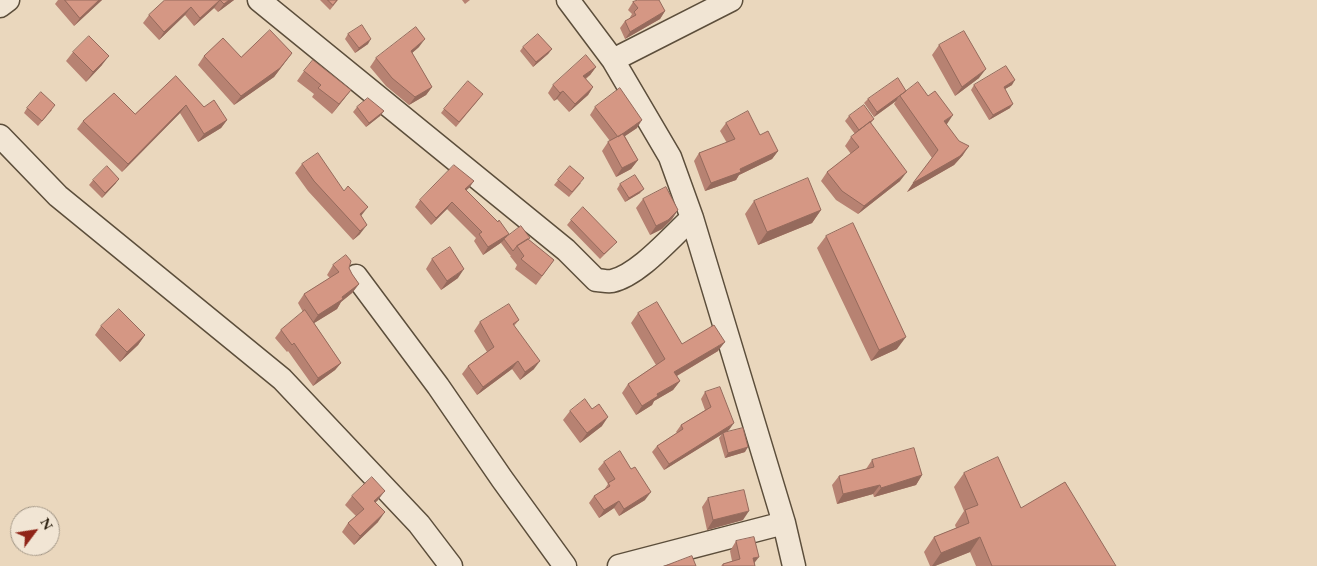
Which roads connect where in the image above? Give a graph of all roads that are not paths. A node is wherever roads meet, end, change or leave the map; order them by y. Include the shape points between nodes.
1 (8, 0) edge
2 (259, 0) edge
3 (568, 0) edge
4 (731, 0) edge
5 (0, 6) edge
6 (613, 60) junction
7 (0, 136) edge
8 (692, 218) junction
9 (356, 276) edge
10 (784, 523) junction
11 (450, 566) edge
12 (565, 566) edge
13 (619, 566) edge
14 (794, 566) edge

1 - 5 street
2 - 8 street via 566,250 596,280 612,281 630,272
3 - 6 street
4 - 6 street
6 - 8 street via 670,157
7 - 11 street via 58,196 282,379 419,524
8 - 10 street
9 - 12 street
10 - 13 street
10 - 14 street

